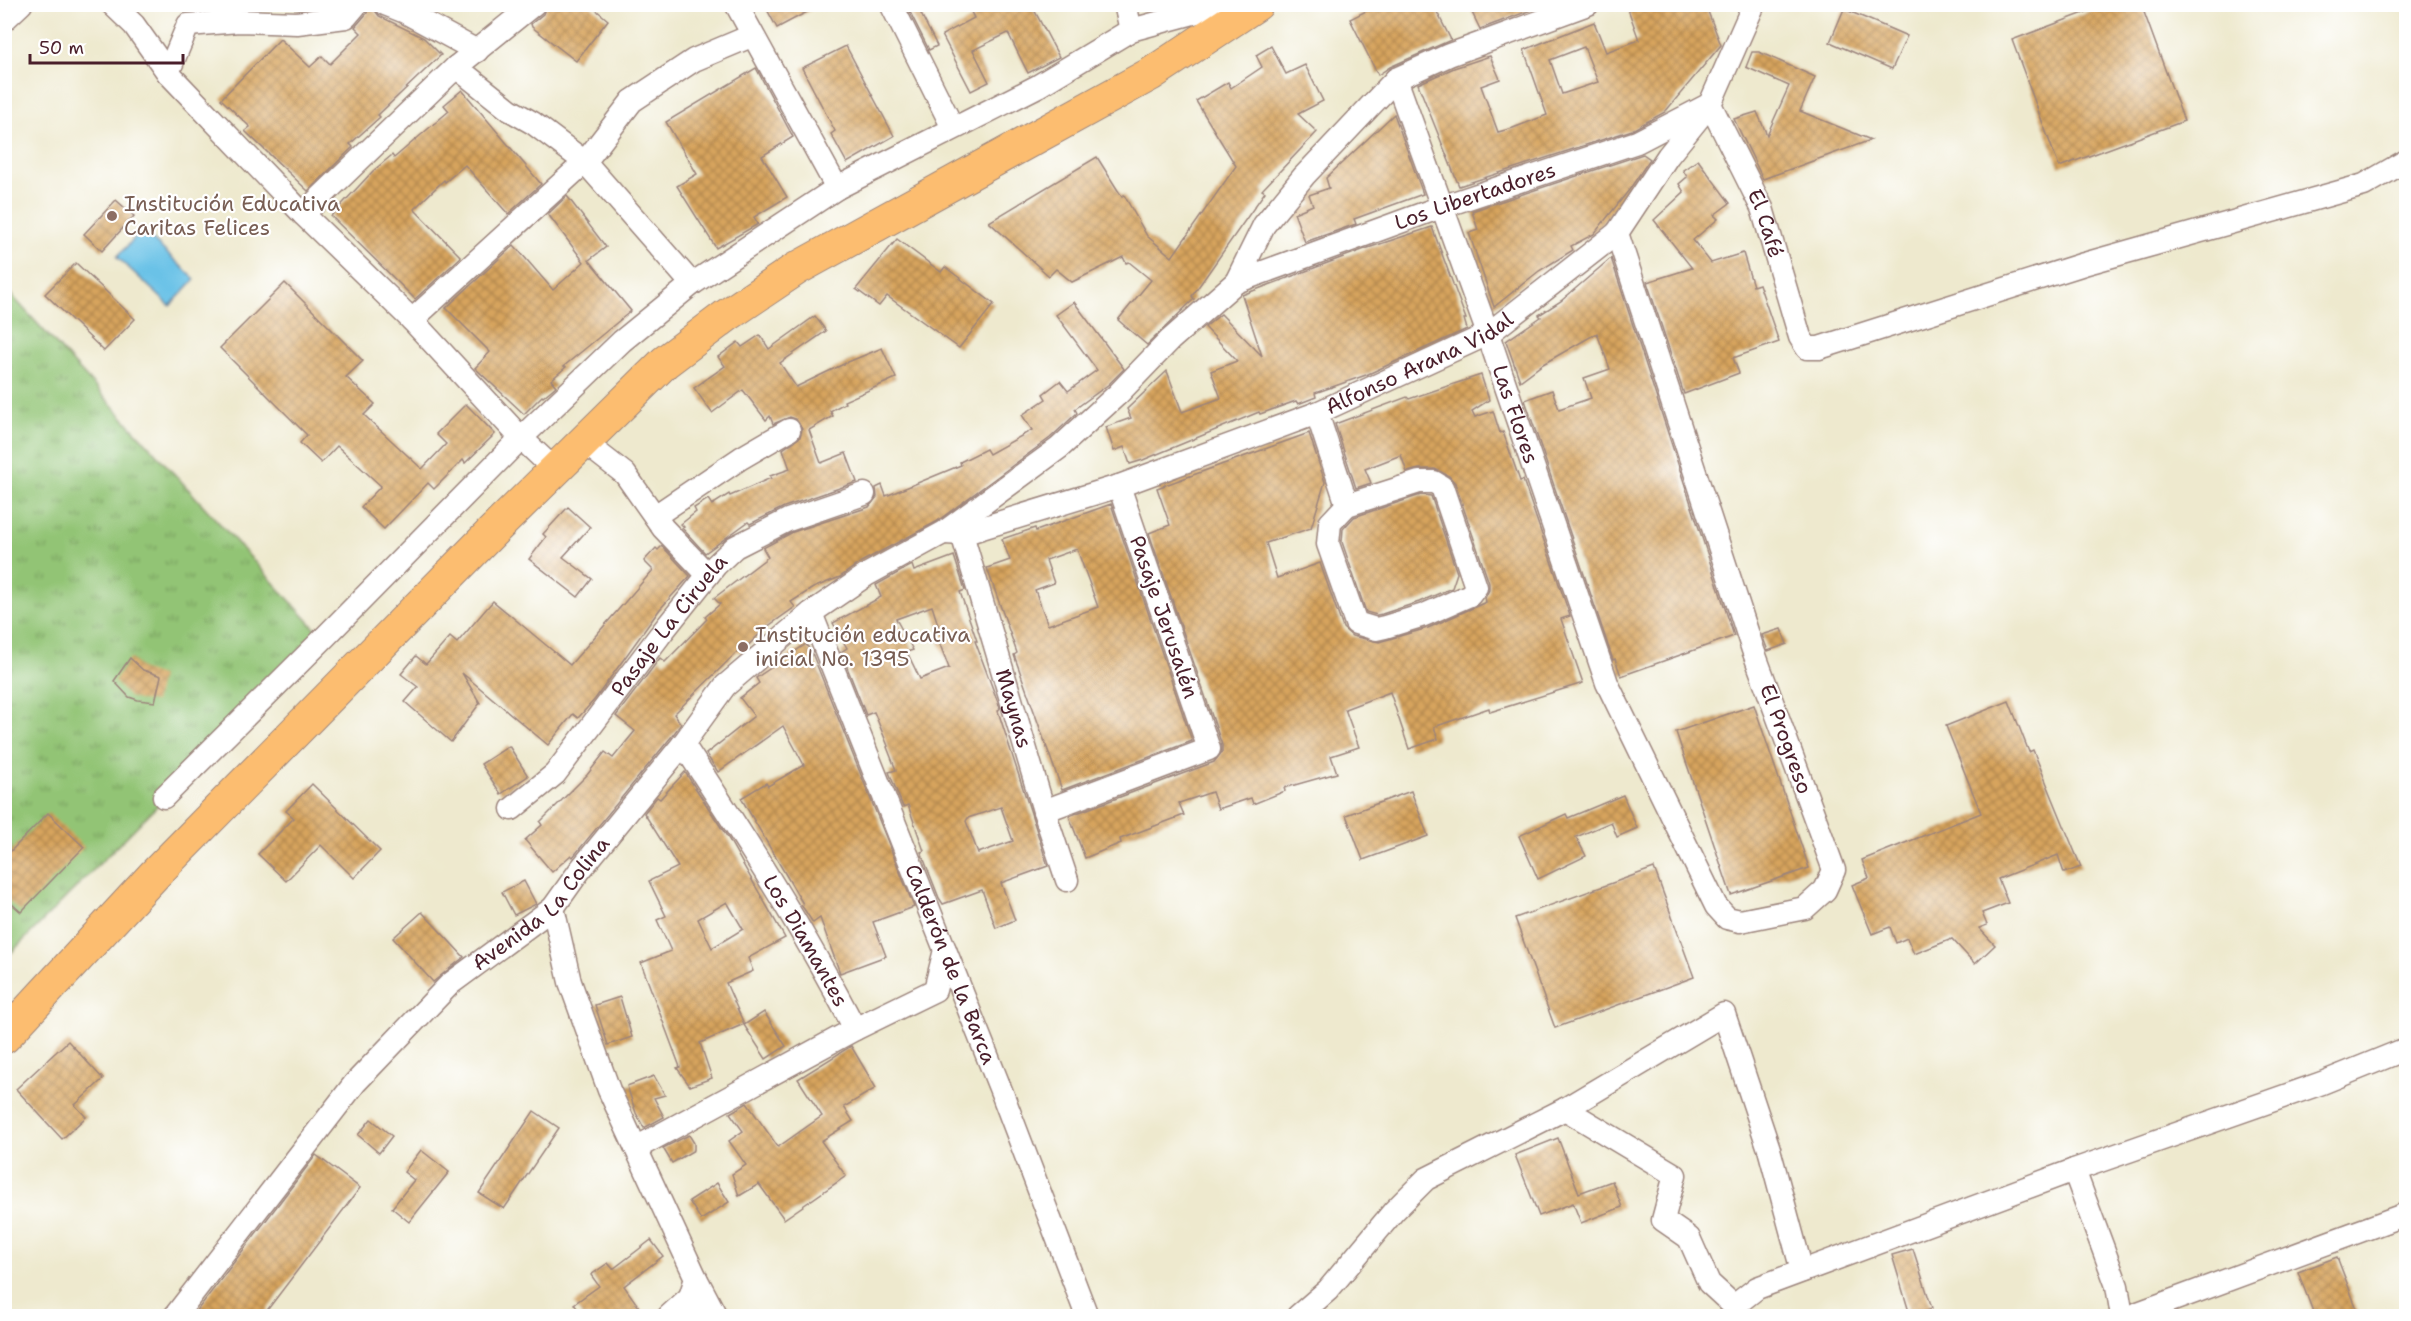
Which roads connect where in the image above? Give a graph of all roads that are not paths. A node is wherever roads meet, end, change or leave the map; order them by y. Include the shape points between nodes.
1 (21, 4) edge
2 (112, 4) edge
3 (357, 4) edge
4 (386, 4) edge
5 (534, 4) edge
6 (736, 4) edge
7 (891, 4) edge
8 (1125, 4) edge
9 (1227, 4) edge
10 (1257, 4) edge
11 (1588, 4) edge
12 (1754, 4) edge
13 (4, 20) edge
14 (1131, 30) junction
15 (751, 36) junction
16 (477, 51) junction
17 (456, 67) junction
18 (168, 73) junction
19 (1396, 79) junction
20 (1710, 104) junction
21 (953, 128) junction
22 (2406, 160) edge
23 (585, 162) junction
24 (837, 188) junction
25 (1441, 207) junction
26 (303, 214) junction
27 (1617, 233) junction
28 (1236, 282) junction
29 (692, 284) junction
30 (412, 320) junction
31 (1488, 334) junction
32 (1317, 413) junction
33 (789, 430) dead end
34 (521, 438) junction
35 (584, 442) junction
36 (555, 470) junction
37 (1119, 486) junction
38 (864, 494) dead end
39 (1347, 505) junction
40 (655, 516) junction
41 (953, 534) junction
42 (708, 575) junction
43 (811, 613) junction
44 (1606, 683) joint
45 (683, 744) junction
46 (164, 797) dead end
47 (512, 809) dead end
48 (1044, 811) junction
49 (1067, 880) dead end
50 (553, 908) junction
51 (945, 950) junction
52 (855, 1029) junction
53 (4, 1037) edge
54 (2406, 1049) edge
55 (1565, 1109) junction
56 (636, 1148) junction
57 (2074, 1170) junction
58 (2406, 1214) edge
59 (1802, 1271) junction
60 (692, 1297) edge
61 (1735, 1311) edge
62 (175, 1317) edge
63 (669, 1317) edge
64 (716, 1317) edge
65 (1087, 1317) edge
66 (1298, 1317) edge
67 (2122, 1317) edge
68 (2136, 1317) edge

1 - 13 street
2 - 18 street via 134,26
3 - 18 street via 346,17 297,23 239,21 188,25
4 - 16 street
5 - 16 street
6 - 15 street
7 - 21 street
8 - 14 street
9 - 14 street
10 - 35 highway via 1151,74 796,269 666,362
11 - 19 street
12 - 20 street, Alfonso Arana Vidal
14 - 21 street via 1038,86
15 - 23 street via 694,60 632,101
15 - 24 street
16 - 17 street
17 - 23 street
17 - 26 street
18 - 26 street
19 - 25 street, Las Flores
19 - 28 street via 1304,176 1264,225
20 - 22 street, El Café via 1762,208 1800,337 1808,348 1819,348 2084,264 2364,185
20 - 25 street, Los Libertadores via 1637,142
20 - 27 street, Alfonso Arana Vidal via 1668,156
21 - 24 street
23 - 29 street
23 - 30 street
24 - 29 street
25 - 28 street, Los Libertadores
25 - 31 street, Las Flores
26 - 30 street
27 - 31 street, Alfonso Arana Vidal
27 - 44 street, El Progreso via 1753,650 1834,870 1825,890 1805,908 1740,921 1727,918 1716,906
28 - 41 street via 1059,448
29 - 34 street via 622,341
30 - 34 street
31 - 32 street, Alfonso Arana Vidal
31 - 44 street, Las Flores
32 - 37 street, Alfonso Arana Vidal
32 - 39 street
33 - 40 street
34 - 36 street
34 - 46 street
35 - 36 highway
35 - 40 street via 625,474
36 - 53 highway via 155,874
37 - 41 street, Alfonso Arana Vidal
37 - 48 street, Pasaje Jerusalén via 1209,749
38 - 42 street, Pasaje La Ciruela via 788,520 735,547
39 - 39 street via 1330,523 1328,544 1356,623 1376,629 1385,627 1470,595 1476,587 1442,487 1434,482 1419,482
40 - 42 street
41 - 43 street, Avenida La Colina via 868,574
41 - 48 street, Maynas
42 - 47 street, Pasaje La Ciruela via 555,774
43 - 45 street, Avenida La Colina via 725,686
43 - 51 street, Calderón de la Barca
45 - 50 street, Avenida La Colina
45 - 52 street, Los Diamantes via 821,963
48 - 49 street, Maynas
50 - 56 street via 570,982 609,1090
50 - 62 street, Avenida La Colina via 450,984 355,1083
51 - 52 street, Los Diamantes via 935,990
51 - 65 street, Calderón de la Barca
52 - 56 street
54 - 57 street via 2322,1083
55 - 59 street via 1724,1014 1769,1149
55 - 61 street via 1675,1175 1663,1220 1689,1238 1709,1282
55 - 66 street via 1426,1179 1394,1211 1329,1290
56 - 60 street
57 - 59 street
57 - 67 street via 2116,1286
58 - 68 street via 2138,1313
59 - 61 street via 1756,1288
60 - 63 street
60 - 64 street

